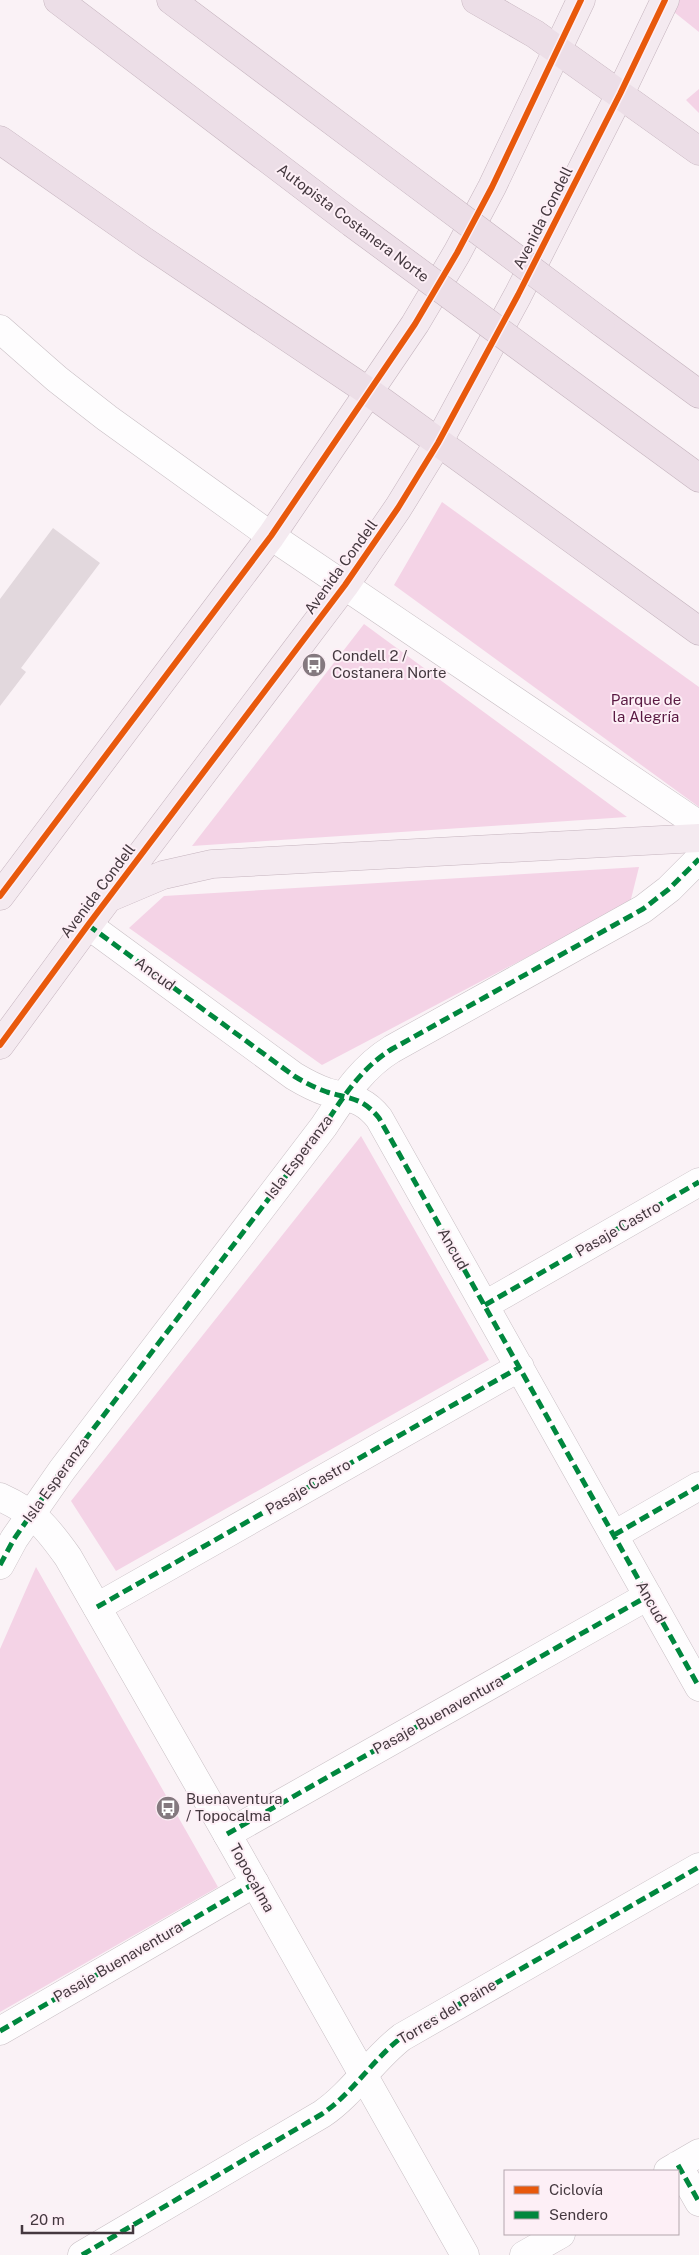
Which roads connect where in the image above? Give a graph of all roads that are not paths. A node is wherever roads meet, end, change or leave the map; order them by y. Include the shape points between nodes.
1 (58, 0) edge
2 (171, 0) edge
3 (476, 0) edge
4 (581, 0) edge
5 (665, 0) edge
6 (556, 50) junction
7 (620, 94) junction
8 (0, 140) edge
9 (699, 151) edge
10 (0, 329) edge
11 (370, 392) junction
12 (699, 394) edge
13 (438, 443) junction
14 (699, 478) edge
15 (271, 536) junction
16 (345, 585) junction
17 (699, 631) edge
18 (699, 825) edge
19 (699, 838) edge
20 (699, 859) edge
21 (0, 896) edge
22 (108, 899) junction
23 (88, 925) junction
24 (0, 1044) edge
25 (344, 1096) junction
26 (699, 1182) edge
27 (485, 1305) junction
28 (520, 1367) junction
29 (699, 1486) edge
30 (0, 1497) edge
31 (31, 1513) junction
32 (614, 1535) junction
33 (0, 1565) edge
34 (648, 1596) junction
35 (97, 1607) junction
36 (699, 1687) edge
37 (227, 1834) junction
38 (699, 1867) edge
39 (255, 1883) junction
40 (2, 2028) edge
41 (363, 2076) junction
42 (682, 2163) edge
43 (699, 2202) edge
44 (559, 2235) edge
45 (82, 2255) edge
46 (464, 2255) edge
47 (524, 2255) edge

1 - 14 highway, Autopista Costanera Norte, bridge via 352,223
2 - 12 highway, bridge
3 - 6 highway
4 - 6 main road
5 - 7 main road, Avenida Condell
6 - 7 highway
6 - 11 main road via 526,119 457,253
7 - 9 highway
7 - 13 main road, Avenida Condell
8 - 11 highway
10 - 15 street via 107,418
11 - 13 highway
11 - 15 main road
13 - 16 main road, Avenida Condell
13 - 17 highway
15 - 16 street
15 - 21 main road
16 - 18 street
16 - 22 main road, Avenida Condell
19 - 22 main road via 212,864 164,875
20 - 25 street, Isla Esperanza via 669,889 643,908 377,1058 363,1070
22 - 23 main road, Avenida Condell
23 - 24 main road, Avenida Condell
23 - 25 street, Ancud via 294,1076 309,1085
25 - 27 street, Ancud via 362,1101 378,1118
25 - 31 street, Isla Esperanza
26 - 27 street, Pasaje Castro
27 - 28 street, Ancud
28 - 32 street, Ancud
28 - 35 street, Pasaje Castro
29 - 32 street
30 - 31 street, Topocalma
31 - 33 street, Isla Esperanza
31 - 35 street, Topocalma via 44,1524
32 - 34 street, Ancud
34 - 36 street, Ancud
34 - 37 street, Pasaje Buenaventura
35 - 37 street, Topocalma
37 - 39 street, Topocalma
38 - 41 street, Torres del Paine via 402,2037
39 - 40 street, Pasaje Buenaventura
39 - 41 street, Topocalma
41 - 45 street, Torres del Paine via 322,2114
41 - 46 street, Topocalma
42 - 43 street
44 - 47 street

